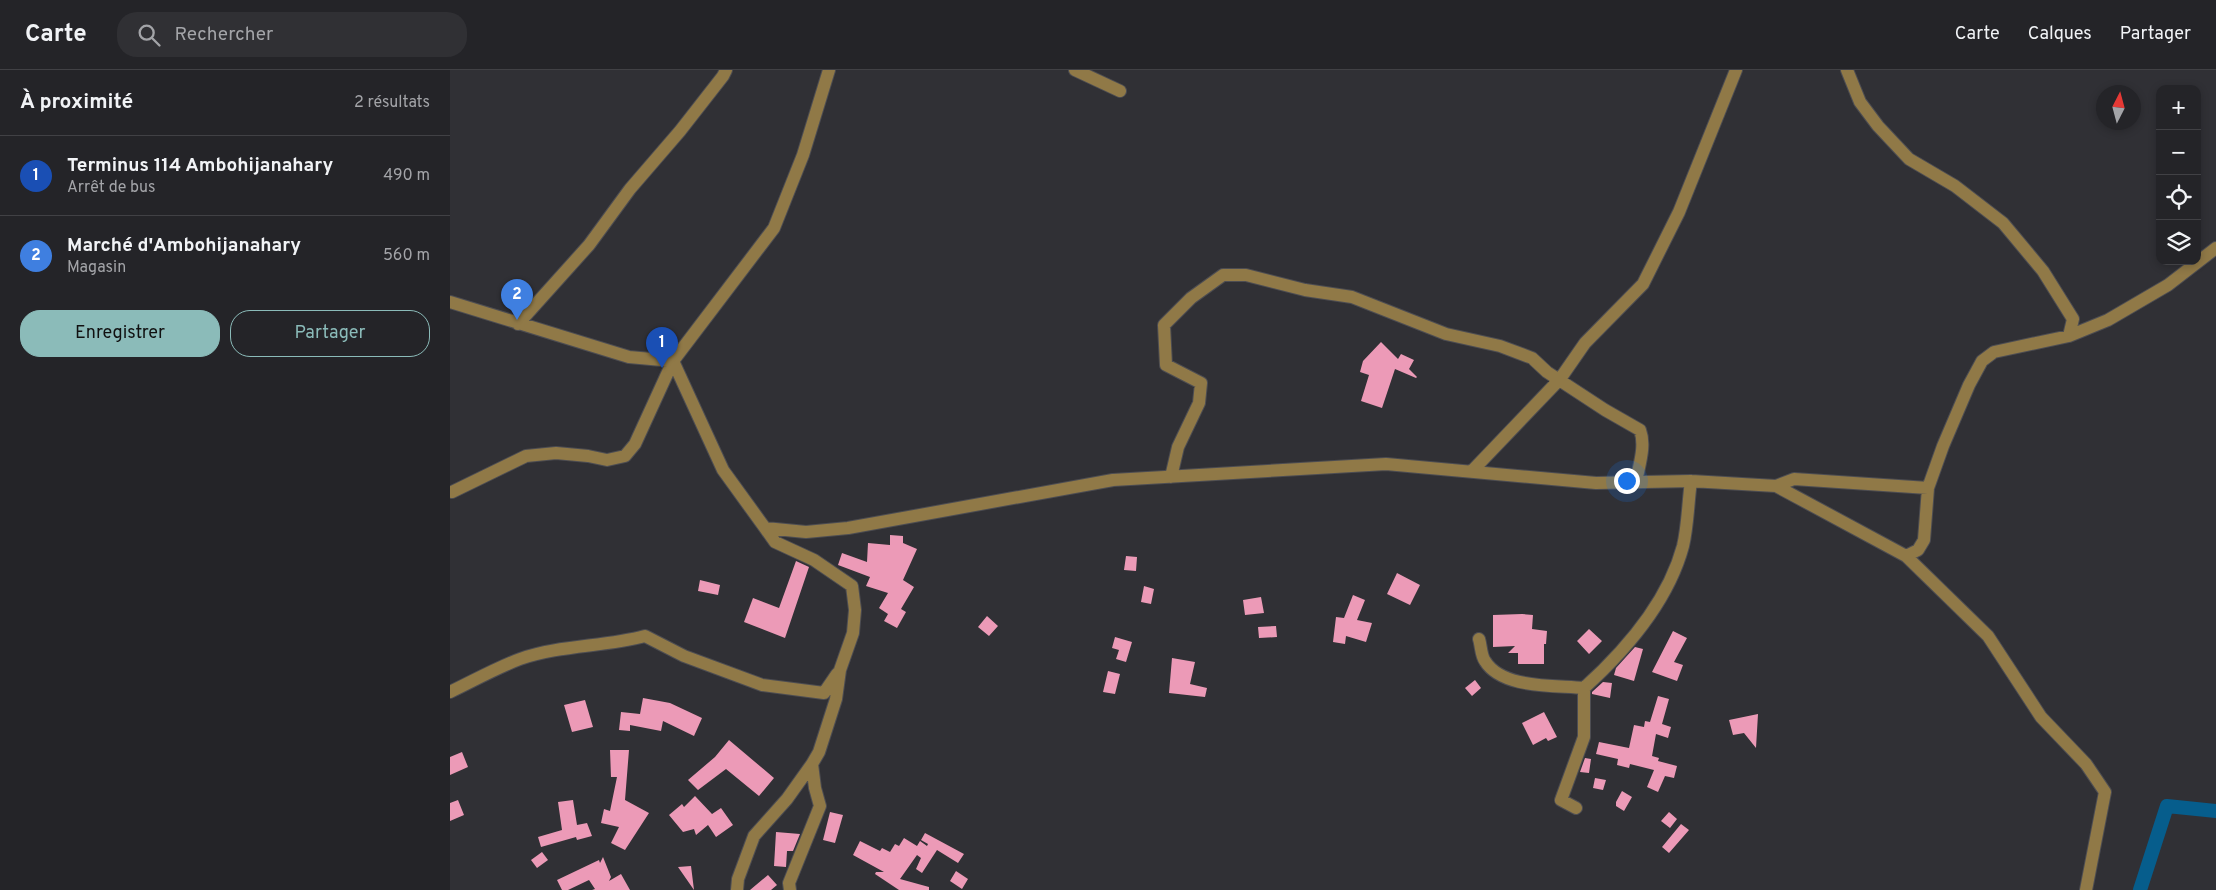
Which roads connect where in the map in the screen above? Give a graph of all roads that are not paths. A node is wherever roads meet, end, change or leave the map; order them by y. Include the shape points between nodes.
1 (726, 70) edge
2 (829, 70) edge
3 (1075, 70) edge
4 (1736, 70) edge
5 (1847, 70) edge
6 (1120, 91) dead end
7 (2216, 248) edge
8 (450, 302) edge
9 (518, 324) junction
10 (2069, 336) junction
11 (673, 361) junction
12 (1560, 379) junction
13 (1472, 471) junction
14 (1171, 476) junction
15 (1691, 481) junction
16 (1636, 482) junction
17 (1776, 486) junction
18 (1928, 488) junction
19 (452, 492) dead end
20 (765, 528) junction
21 (1906, 556) junction
22 (1479, 639) dead end
23 (840, 670) junction
24 (1584, 688) junction
25 (450, 692) edge
26 (812, 764) junction
27 (1576, 808) dead end
28 (737, 890) edge
29 (790, 890) edge
30 (2086, 890) edge

1 - 9 street via 589,245
2 - 11 street via 804,156 774,228
3 - 6 street
4 - 12 street via 1679,212 1643,284 1585,343
5 - 10 street via 1860,102 1909,159 1955,186 2003,223 2043,271 2073,319
7 - 10 street via 2168,285 2108,320
8 - 9 street
9 - 11 street via 629,357
10 - 18 street via 1994,352 1982,361 1943,446
11 - 19 street via 635,444 625,456 607,460 556,454 526,456
11 - 20 street via 723,470
12 - 13 street
12 - 14 street via 1532,358 1500,346 1446,334 1352,297 1305,290 1246,275 1223,275 1191,298 1164,325 1166,366 1200,382 1199,403 1178,447
12 - 16 street via 1640,430 1643,448
13 - 14 street via 1386,464
13 - 16 street via 1596,482
14 - 20 street via 1113,480 848,528 806,532
15 - 16 street
15 - 17 street
15 - 24 street via 1683,546 1664,593 1609,666
17 - 18 street via 1794,479
17 - 21 street
18 - 21 street via 1924,540 1918,550
20 - 23 street via 776,542 814,560 852,586 853,633
21 - 30 street via 1988,636 2041,717 2086,764 2105,792
22 - 24 street via 1485,662 1506,680
23 - 25 street via 824,693 762,684 684,656 645,636 521,659
23 - 26 street via 836,699
24 - 27 street via 1584,737 1561,800
26 - 28 street via 754,836
26 - 29 street via 820,806 789,883

